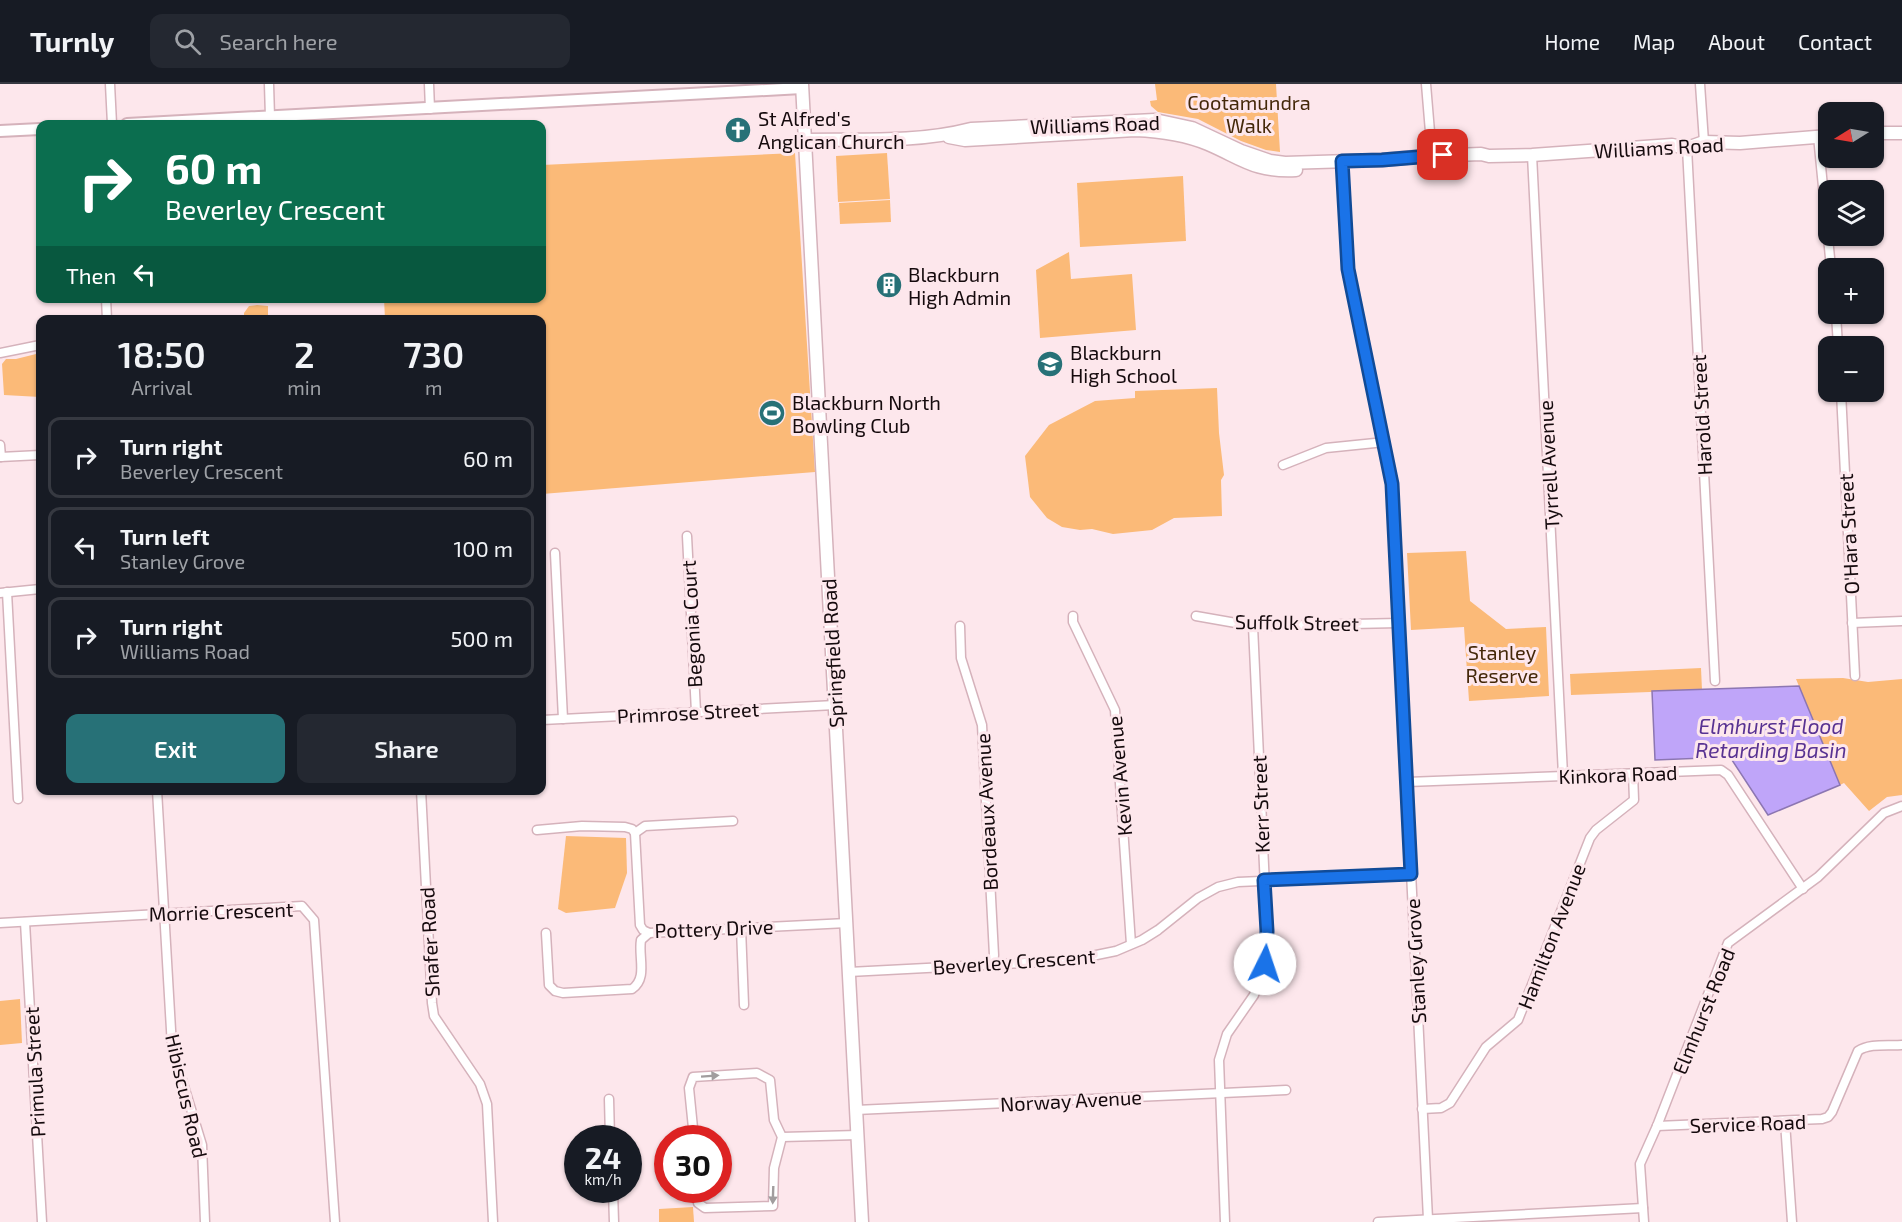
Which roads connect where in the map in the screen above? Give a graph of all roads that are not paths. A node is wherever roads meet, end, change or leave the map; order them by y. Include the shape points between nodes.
1 (110, 84) edge
2 (269, 84) edge
3 (429, 84) edge
4 (1426, 84) edge
5 (1700, 84) edge
6 (802, 86) edge
7 (430, 109) junction
8 (270, 117) junction
9 (112, 120) edge
10 (209, 120) edge
11 (1083, 124) junction
12 (36, 129) edge
13 (0, 131) edge
14 (1036, 131) junction
15 (1902, 133) edge
16 (1071, 134) junction
17 (1884, 134) edge
18 (1818, 136) edge
19 (805, 140) junction
20 (1704, 142) junction
21 (1687, 148) junction
22 (1532, 154) junction
23 (1435, 159) junction
24 (1342, 164) junction
25 (1270, 166) junction
26 (1825, 168) edge
27 (1830, 258) edge
28 (36, 346) edge
29 (0, 353) edge
30 (1841, 402) edge
31 (1385, 442) junction
32 (0, 446) edge
33 (36, 455) edge
34 (0, 457) edge
35 (1283, 465) dead end
36 (687, 536) dead end
37 (555, 553) dead end
38 (36, 589) edge
39 (4, 593) edge
40 (1073, 616) dead end
41 (1196, 616) dead end
42 (1902, 621) edge
43 (1399, 623) junction
44 (1852, 623) junction
45 (960, 626) dead end
46 (1253, 626) junction
47 (1855, 676) dead end
48 (1715, 681) dead end
49 (835, 705) junction
50 (696, 712) junction
51 (563, 718) junction
52 (546, 720) edge
53 (1633, 773) junction
54 (1563, 775) junction
55 (1407, 782) junction
56 (157, 795) edge
57 (421, 795) edge
58 (18, 799) dead end
59 (1902, 806) edge
60 (733, 821) dead end
61 (537, 830) dead end
62 (634, 833) junction
63 (1411, 874) junction
64 (1264, 880) junction
65 (1803, 889) junction
66 (163, 912) junction
67 (25, 922) junction
68 (0, 923) edge
69 (847, 923) junction
70 (741, 928) junction
71 (546, 933) dead end
72 (649, 933) junction
73 (1131, 944) junction
74 (993, 964) junction
75 (849, 972) junction
76 (744, 1005) dead end
77 (1902, 1045) edge
78 (1286, 1090) dead end
79 (1220, 1093) junction
80 (609, 1099) dead end
81 (1422, 1109) junction
82 (856, 1110) junction
83 (1785, 1122) junction
84 (610, 1125) edge
85 (693, 1125) edge
86 (1657, 1126) junction
87 (858, 1135) junction
88 (782, 1137) junction
89 (613, 1203) edge
90 (698, 1203) edge
91 (1643, 1208) junction
92 (1428, 1219) junction
93 (42, 1222) edge
94 (205, 1222) edge
95 (335, 1222) edge
96 (493, 1222) edge
97 (614, 1222) edge
98 (862, 1222) edge
99 (1225, 1222) edge
100 (1378, 1222) edge
101 (1644, 1222) edge
102 (1792, 1222) edge

1 - 9 street
2 - 8 street
3 - 7 street
4 - 23 street
5 - 20 street
6 - 7 street
6 - 19 main road, Springfield Road
7 - 8 street
8 - 10 street
11 - 14 main road, Williams Road
11 - 16 main road
11 - 25 main road, Williams Road via 1141,120 1174,123
12 - 13 street
14 - 16 main road, Williams Road
14 - 19 main road, Williams Road via 996,133 971,129 945,136
15 - 17 main road
16 - 25 main road, Williams Road via 1135,130 1175,134 1208,144 1242,162
18 - 20 main road, Williams Road
19 - 49 main road, Springfield Road
20 - 21 main road, Williams Road
21 - 22 main road, Williams Road via 1672,145
21 - 48 street, Harold Street
22 - 23 main road, Williams Road via 1489,156 1482,160
22 - 54 street, Tyrrell Avenue
23 - 24 main road, Williams Road
24 - 25 main road, Williams Road
24 - 31 street, Stanley Grove via 1348,269
26 - 27 street
28 - 29 street
30 - 44 street, O'Hara Street
31 - 35 street via 1326,448
31 - 43 street, Stanley Grove via 1392,484
32 - 34 street
33 - 34 street
36 - 50 street, Begonia Court
37 - 51 street
38 - 39 street
39 - 58 street
40 - 73 street, Kevin Avenue via 1115,711
41 - 46 street, Suffolk Street
42 - 44 street
43 - 46 street, Suffolk Street
43 - 55 street, Stanley Grove
44 - 47 street, O'Hara Street
45 - 74 street, Bordeaux Avenue via 961,658 982,725
46 - 64 street, Kerr Street
49 - 50 street, Primrose Street
49 - 69 main road, Springfield Road
50 - 51 street, Primrose Street
51 - 52 street, Primrose Street
53 - 54 street, Kinkora Road
53 - 65 street, Kinkora Road via 1721,770
53 - 81 street, Hamilton Avenue via 1634,800 1590,838 1518,1020 1486,1047 1450,1103 1441,1108
54 - 55 street, Kinkora Road
55 - 63 street, Stanley Grove
56 - 66 street, Hibiscus Road
57 - 96 street, Shafer Road via 434,1016 480,1084 486,1104
59 - 65 street, Elmhurst Road via 1884,813
60 - 62 street via 645,826
61 - 62 street via 625,827
62 - 72 street, Pottery Drive via 640,925
63 - 64 street, Beverley Crescent
63 - 81 street, Stanley Grove
64 - 73 street, Beverley Crescent via 1218,887 1158,930
64 - 79 street, Kerr Street via 1265,964 1254,995 1227,1034 1219,1060
65 - 86 street, Elmhurst Road via 1728,943
66 - 67 street, Morrie Crescent
66 - 94 street, Hibiscus Road via 172,1047 202,1144
66 - 95 street, Morrie Crescent via 302,906 314,920
67 - 68 street, Morrie Crescent
67 - 93 street, Primula Street
69 - 70 street, Pottery Drive
69 - 75 main road, Springfield Road
70 - 72 street, Pottery Drive
70 - 76 street
71 - 72 street via 549,985 562,993 632,989 642,976 641,940
73 - 74 street, Beverley Crescent via 1077,959
74 - 75 street, Beverley Crescent
75 - 82 main road, Springfield Road
77 - 83 street, Service Road via 1861,1048 1828,1117
78 - 79 street, Norway Avenue
79 - 82 street, Norway Avenue
79 - 99 street, Kerr Street
80 - 84 street
81 - 92 street, Stanley Grove
82 - 87 main road, Springfield Road
83 - 86 street, Service Road
83 - 102 street
85 -> 88 street via 689,1088 693,1077 757,1072 770,1080 774,1120
86 - 91 street, Elmhurst Road via 1640,1164
87 - 88 street
87 - 98 main road, Springfield Road
88 -> 90 street via 774,1168 773,1206 705,1208
89 - 97 street
91 - 92 street
91 - 101 street, Elmhurst Road
92 - 100 street

